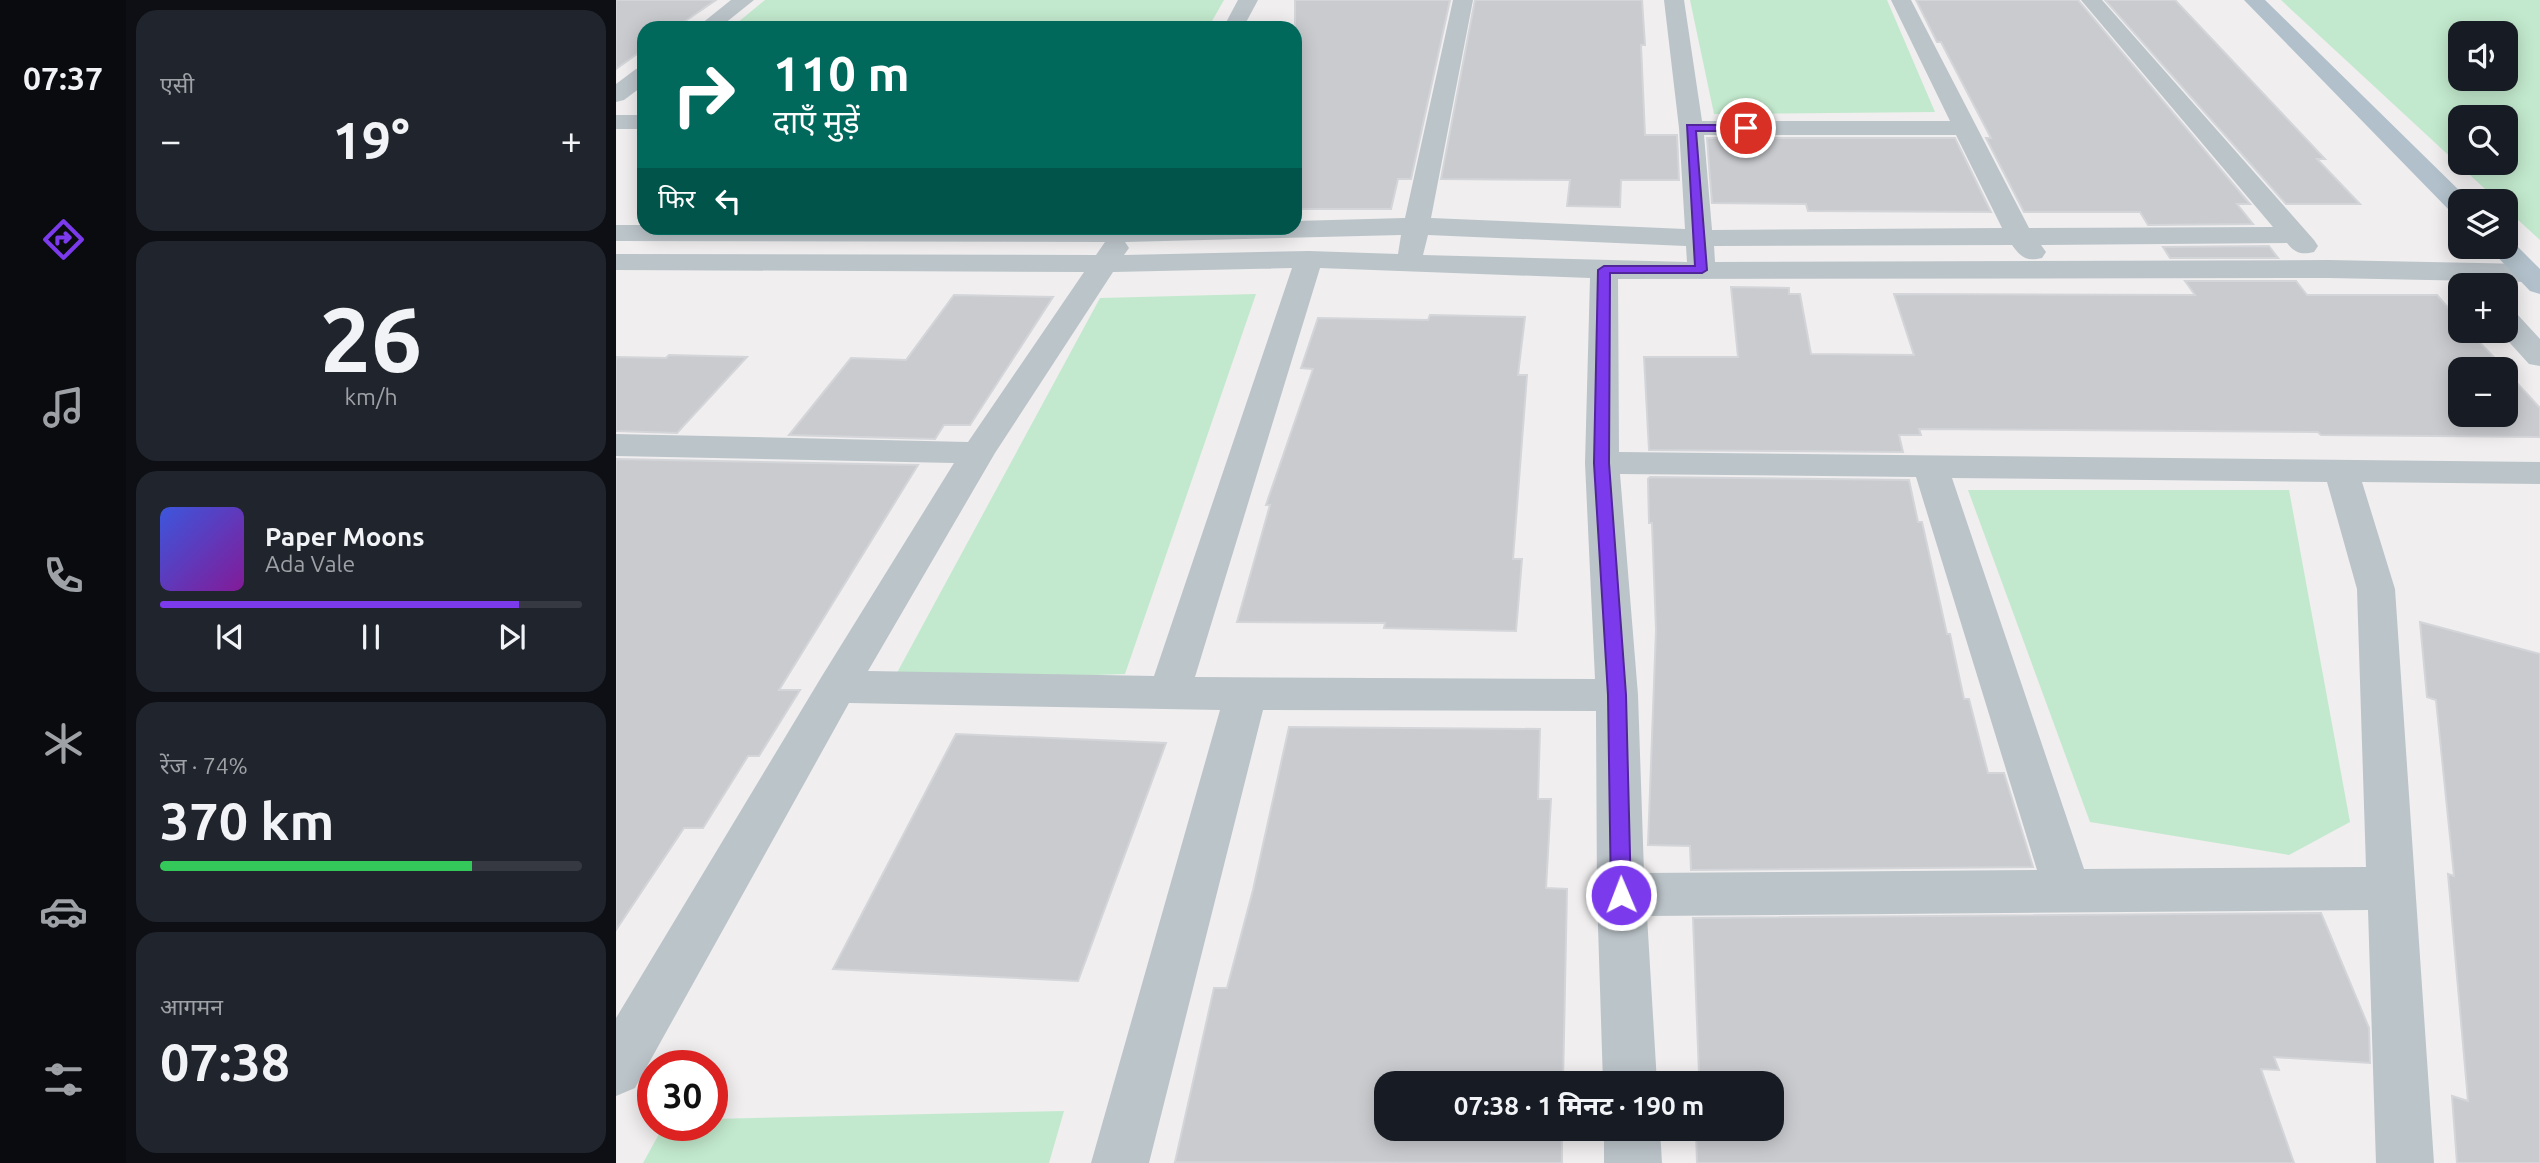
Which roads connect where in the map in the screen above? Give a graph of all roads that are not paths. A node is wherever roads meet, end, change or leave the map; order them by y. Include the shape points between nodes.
1 (744, 0) edge
2 (1248, 0) edge
3 (1463, 0) edge
4 (1674, 0) edge
5 (1901, 0) edge
6 (2091, 0) edge
7 (2254, 0) edge
8 (716, 21) edge
9 (1237, 21) edge
10 (637, 79) edge
11 (616, 95) edge
12 (616, 122) edge
13 (637, 122) edge
14 (1691, 128) junction
15 (1966, 128) junction
16 (2448, 194) edge
17 (1417, 226) junction
18 (1302, 232) edge
19 (616, 233) edge
20 (637, 233) edge
21 (728, 235) edge
22 (1249, 235) edge
23 (2293, 235) junction
24 (2019, 236) junction
25 (1698, 238) junction
26 (1118, 242) edge
27 (1309, 258) junction
28 (2514, 259) edge
29 (616, 262) edge
30 (1408, 262) junction
31 (2329, 269) junction
32 (1604, 270) junction
33 (1702, 270) junction
34 (2048, 271) junction
35 (2448, 278) edge
36 (2534, 279) edge
37 (2518, 333) edge
38 (2540, 357) edge
39 (619, 448) edge
40 (978, 453) junction
41 (1602, 463) junction
42 (1931, 468) junction
43 (2340, 471) junction
44 (2540, 473) edge
45 (837, 687) junction
46 (1169, 693) junction
47 (1245, 694) junction
48 (1617, 695) junction
49 (2392, 888) junction
50 (2067, 890) junction
51 (1621, 895) junction
52 (616, 1069) edge
53 (1629, 1071) edge
54 (1632, 1141) edge
55 (1120, 1163) edge
56 (1633, 1163) edge
57 (2405, 1163) edge

1 - 8 street
2 - 9 street
3 - 17 street
4 - 14 street
5 - 15 street
6 - 23 street
7 - 16 main road
10 - 11 street
12 - 13 street
14 - 15 street
14 - 25 street
15 - 24 street
17 - 18 street
17 - 25 street
17 - 30 street
19 - 20 street
21 - 26 street
22 - 26 street
23 - 24 street
23 - 31 street
24 - 25 street
24 - 34 street
25 - 33 street
26 - 27 street
26 - 29 street
26 - 40 street
27 - 30 street
27 - 46 street
28 - 36 main road
30 - 32 street
31 - 34 street
31 - 35 street
32 - 33 street
32 - 41 street
33 - 34 street
37 - 38 street
39 - 40 street
40 - 45 street
41 - 42 street
41 - 48 street
42 - 43 street
42 - 50 street
43 - 44 street
43 - 49 street via 2376,589
45 - 46 street
45 - 52 street
46 - 47 street
47 - 48 street
47 - 55 street
48 - 51 street
49 - 50 street
49 - 57 street
50 - 51 street
51 - 53 street
54 - 56 street

